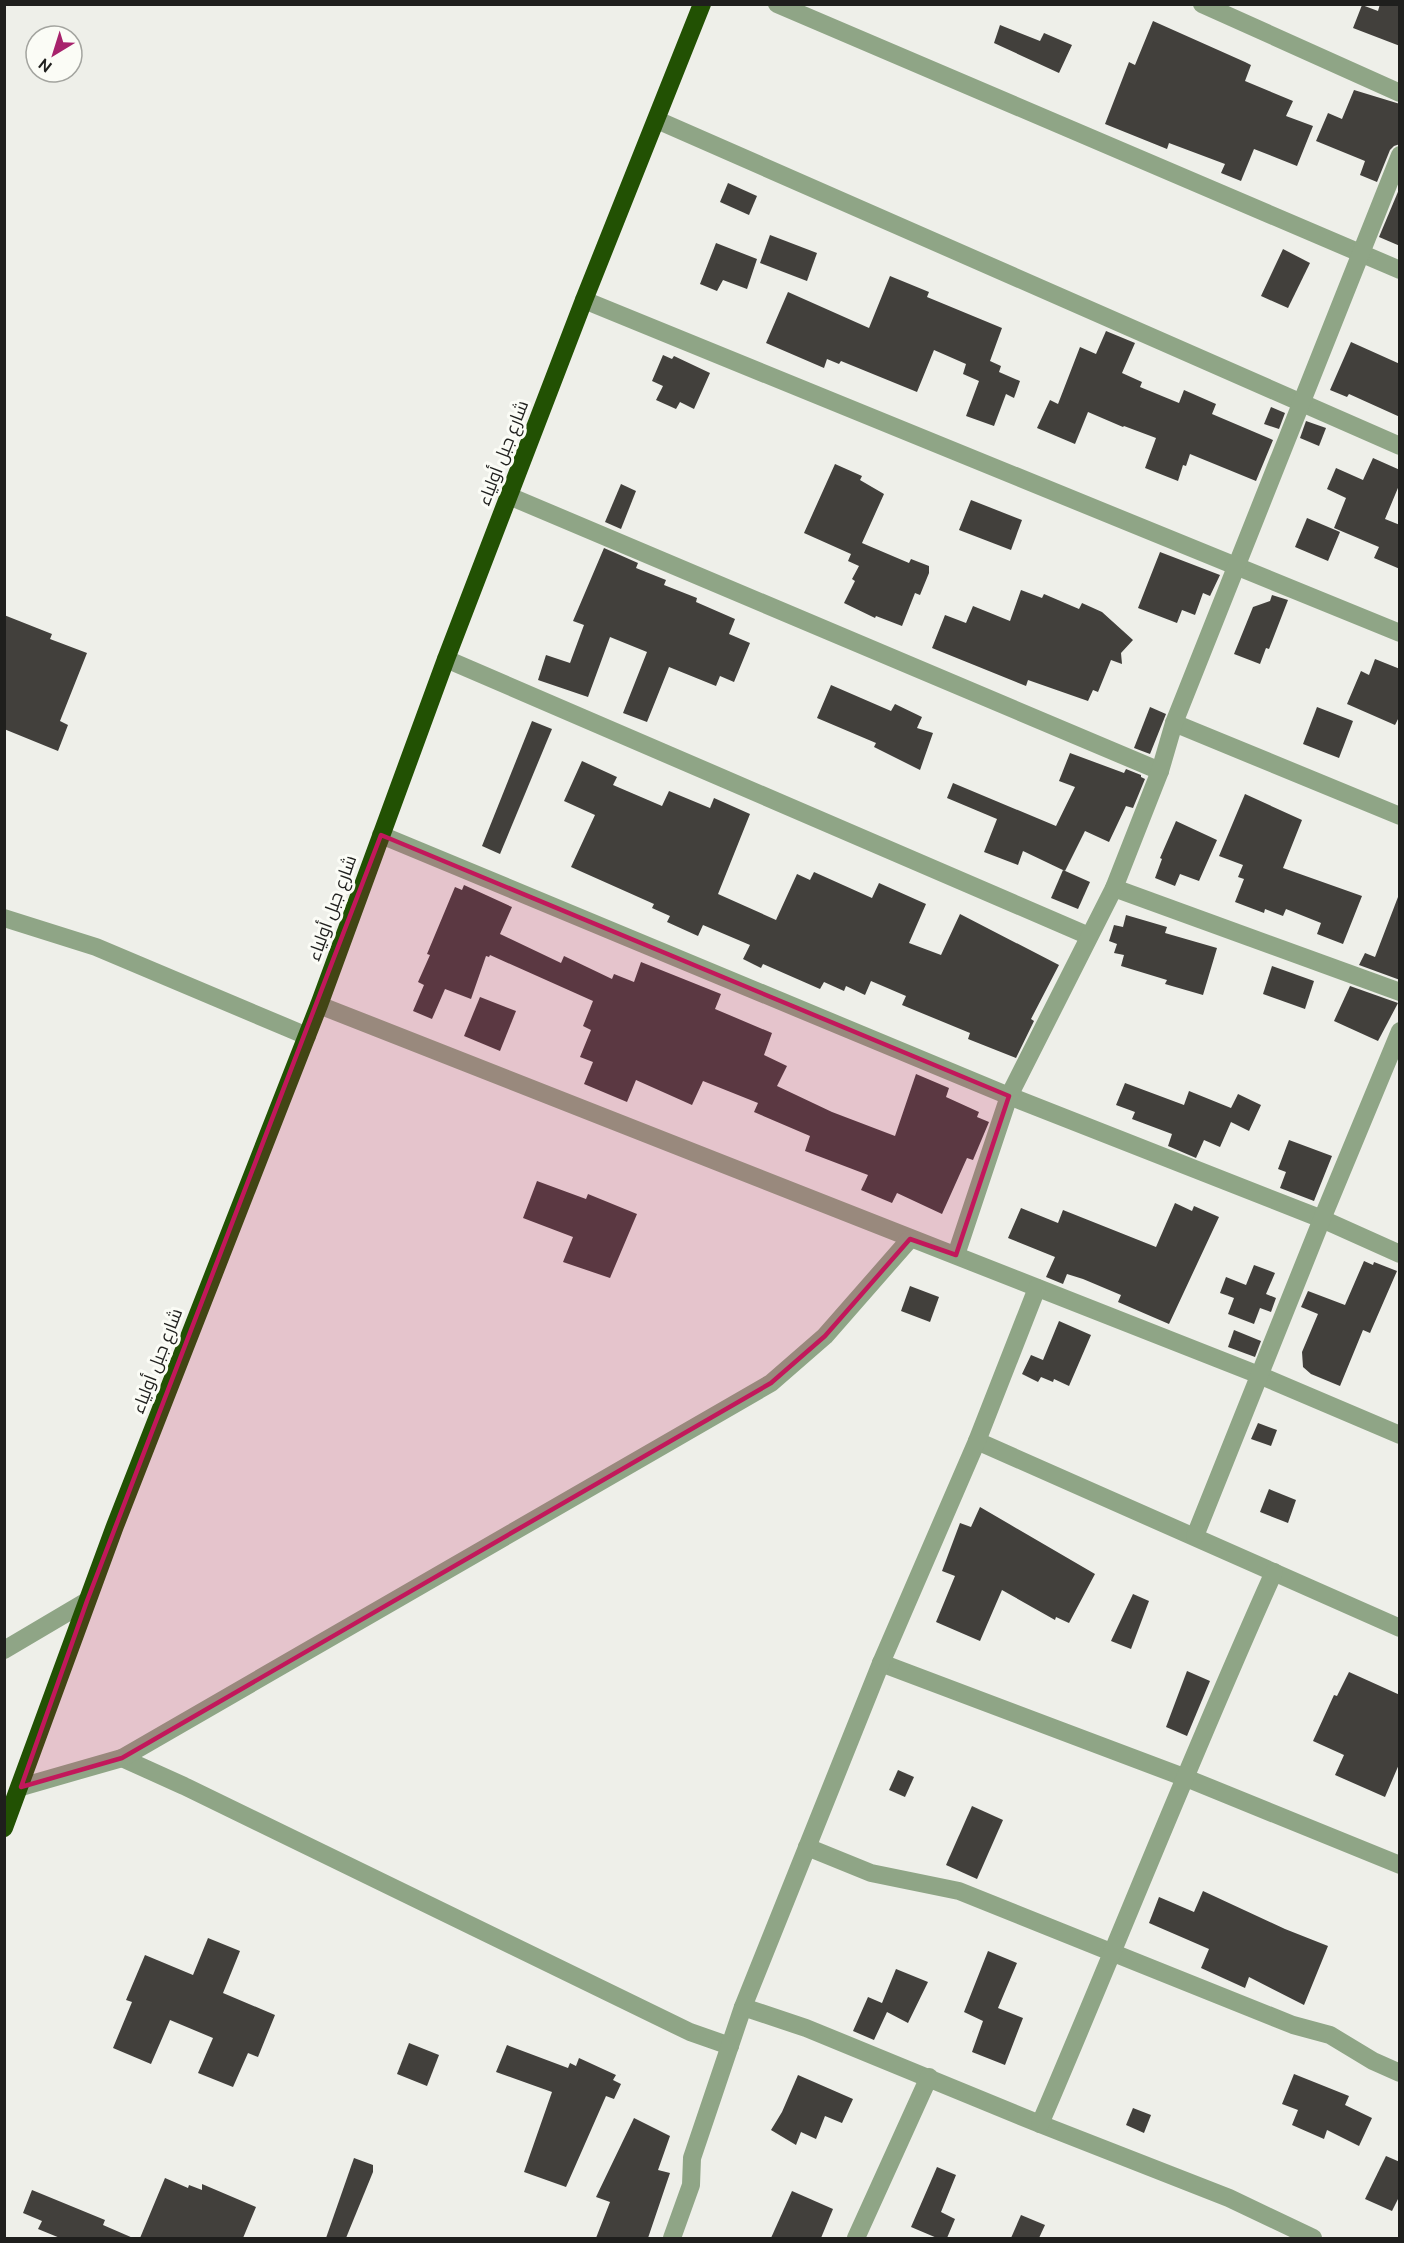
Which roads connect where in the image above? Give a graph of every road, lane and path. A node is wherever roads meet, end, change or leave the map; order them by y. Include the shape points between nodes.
1 (702, 4) edge
2 (777, 4) edge
3 (1202, 4) edge
4 (1400, 93) edge
5 (657, 120) junction
6 (1400, 155) edge
7 (1359, 253) junction
8 (1400, 270) edge
9 (584, 300) junction
10 (1302, 403) junction
11 (1400, 446) edge
12 (509, 496) junction
13 (1238, 566) junction
14 (1400, 633) edge
15 (446, 659) junction
16 (1174, 723) junction
17 (1160, 771) junction
18 (1400, 816) edge
19 (381, 835) junction
20 (1114, 888) junction
21 (4, 918) edge
22 (1089, 936) junction
23 (1400, 992) edge
24 (319, 1005) junction
25 (1400, 1031) edge
26 (307, 1036) junction
27 (1009, 1096) junction
28 (1322, 1219) junction
29 (910, 1239) junction
30 (1400, 1254) edge
31 (956, 1256) junction
32 (1037, 1288) junction
33 (1259, 1375) junction
34 (1400, 1436) edge
35 (977, 1441) junction
36 (1195, 1536) junction
37 (1274, 1572) junction
38 (87, 1601) junction
39 (1400, 1628) edge
40 (4, 1650) edge
41 (881, 1663) junction
42 (122, 1758) junction
43 (1186, 1778) junction
44 (21, 1787) junction
45 (4, 1828) edge
46 (807, 1847) junction
47 (1400, 1865) edge
48 (1113, 1954) junction
49 (743, 2007) junction
50 (730, 2046) junction
51 (1400, 2073) edge
52 (929, 2077) junction
53 (1040, 2124) junction
54 (672, 2238) edge
55 (856, 2238) edge
56 (1313, 2238) edge

1 - 5 highway, شارع جبل أولياء
2 - 7 street
3 - 4 street
5 - 9 highway, شارع جبل أولياء
5 - 10 street
6 - 7 street
7 - 8 street
7 - 10 street
9 - 12 highway, شارع جبل أولياء
9 - 13 street
10 - 11 street
10 - 13 street
12 - 15 highway, شارع جبل أولياء
12 - 17 street
13 - 14 street
13 - 16 street
15 - 19 highway, شارع جبل أولياء
15 - 22 street
16 - 17 street
16 - 18 street
17 - 20 street
19 - 24 highway, شارع جبل أولياء
19 - 27 street
20 - 22 street
20 - 23 street
21 - 26 street via 96,947
22 - 27 street
24 - 26 highway, شارع جبل أولياء
24 - 29 street
25 - 28 street
26 - 38 highway, شارع جبل أولياء
27 - 28 street
27 - 31 street
28 - 30 street
28 - 33 street
29 - 31 street
29 - 42 street via 825,1336 771,1383
31 - 32 street
32 - 33 street
32 - 35 street
33 - 34 street
33 - 36 street
35 - 36 street
35 - 41 street
36 - 37 street
37 - 39 street
37 - 43 street
38 - 40 street
38 - 44 highway, شارع جبل أولياء
41 - 43 street
41 - 46 street
42 - 44 street
42 - 50 street via 690,2032
43 - 47 street
43 - 48 street
44 - 45 highway, شارع جبل أولياء
46 - 48 street via 872,1873 959,1892
46 - 49 street
48 - 51 street via 1330,2036
48 - 53 street
49 - 50 street
49 - 52 street
50 - 54 street via 692,2158 691,2185
52 - 53 street
52 - 55 street
53 - 56 street via 1229,2198

